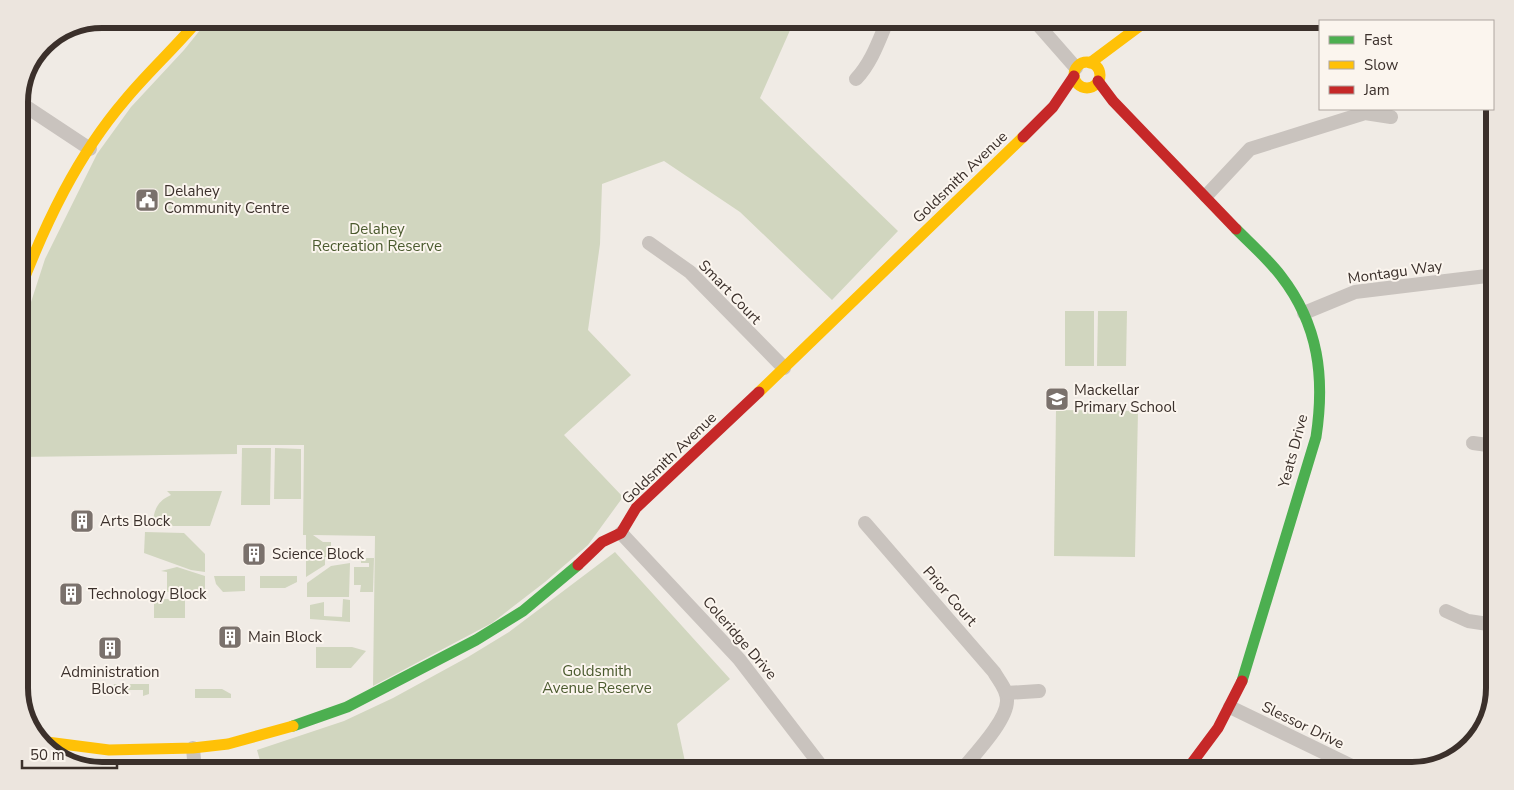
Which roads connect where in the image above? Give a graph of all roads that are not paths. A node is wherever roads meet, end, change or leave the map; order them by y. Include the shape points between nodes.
1 (191, 28) edge
2 (884, 28) edge
3 (1042, 28) edge
4 (1138, 28) edge
5 (1123, 40) junction
6 (1081, 68) junction
7 (856, 79) dead end
8 (1093, 82) junction
9 (1113, 101) joint
10 (1053, 107) junction
11 (28, 108) edge
12 (1391, 117) dead end
13 (90, 149) junction
14 (1206, 196) junction
15 (649, 243) dead end
16 (28, 271) edge
17 (1486, 276) edge
18 (1304, 313) junction
19 (784, 368) junction
20 (1473, 444) dead end
21 (1486, 445) edge
22 (865, 523) dead end
23 (621, 534) junction
24 (1446, 612) dead end
25 (1486, 624) edge
26 (1039, 691) dead end
27 (1006, 693) junction
28 (1230, 707) junction
29 (51, 742) edge
30 (192, 748) junction
31 (194, 762) edge
32 (818, 762) edge
33 (968, 762) edge
34 (1193, 762) edge
35 (1343, 762) edge

1 - 13 street via 124,102
2 - 7 street via 872,57
3 - 6 street
4 - 5 street, Goldsmith Avenue
5 - 6 street, Goldsmith Avenue
5 - 8 street, Goldsmith Avenue
6 - 8 street via 1077,82
6 - 8 street via 1096,66
6 - 10 street, Goldsmith Avenue
8 - 9 street, Yeats Drive
8 - 10 street, Goldsmith Avenue
9 - 14 street, Yeats Drive
10 - 19 street, Goldsmith Avenue
11 - 13 street
12 - 14 street via 1365,113 1250,149
13 - 16 street via 54,211
14 - 18 street, Yeats Drive via 1281,276
15 - 19 street, Smart Court via 690,272
17 - 18 street, Montagu Way via 1356,292
18 - 28 street, Yeats Drive via 1320,367 1320,418 1252,652
19 - 23 street, Goldsmith Avenue via 636,508
20 - 21 street
22 - 27 street, Prior Court via 994,672
23 - 30 street via 602,542 523,611 401,681 313,720 248,739
23 - 32 street, Coleridge Drive via 739,659
24 - 25 street
26 - 27 street
27 - 33 street via 1007,702 1001,719
28 - 34 street, Yeats Drive
28 - 35 street, Slessor Drive
29 - 30 street via 110,750
30 - 31 street

